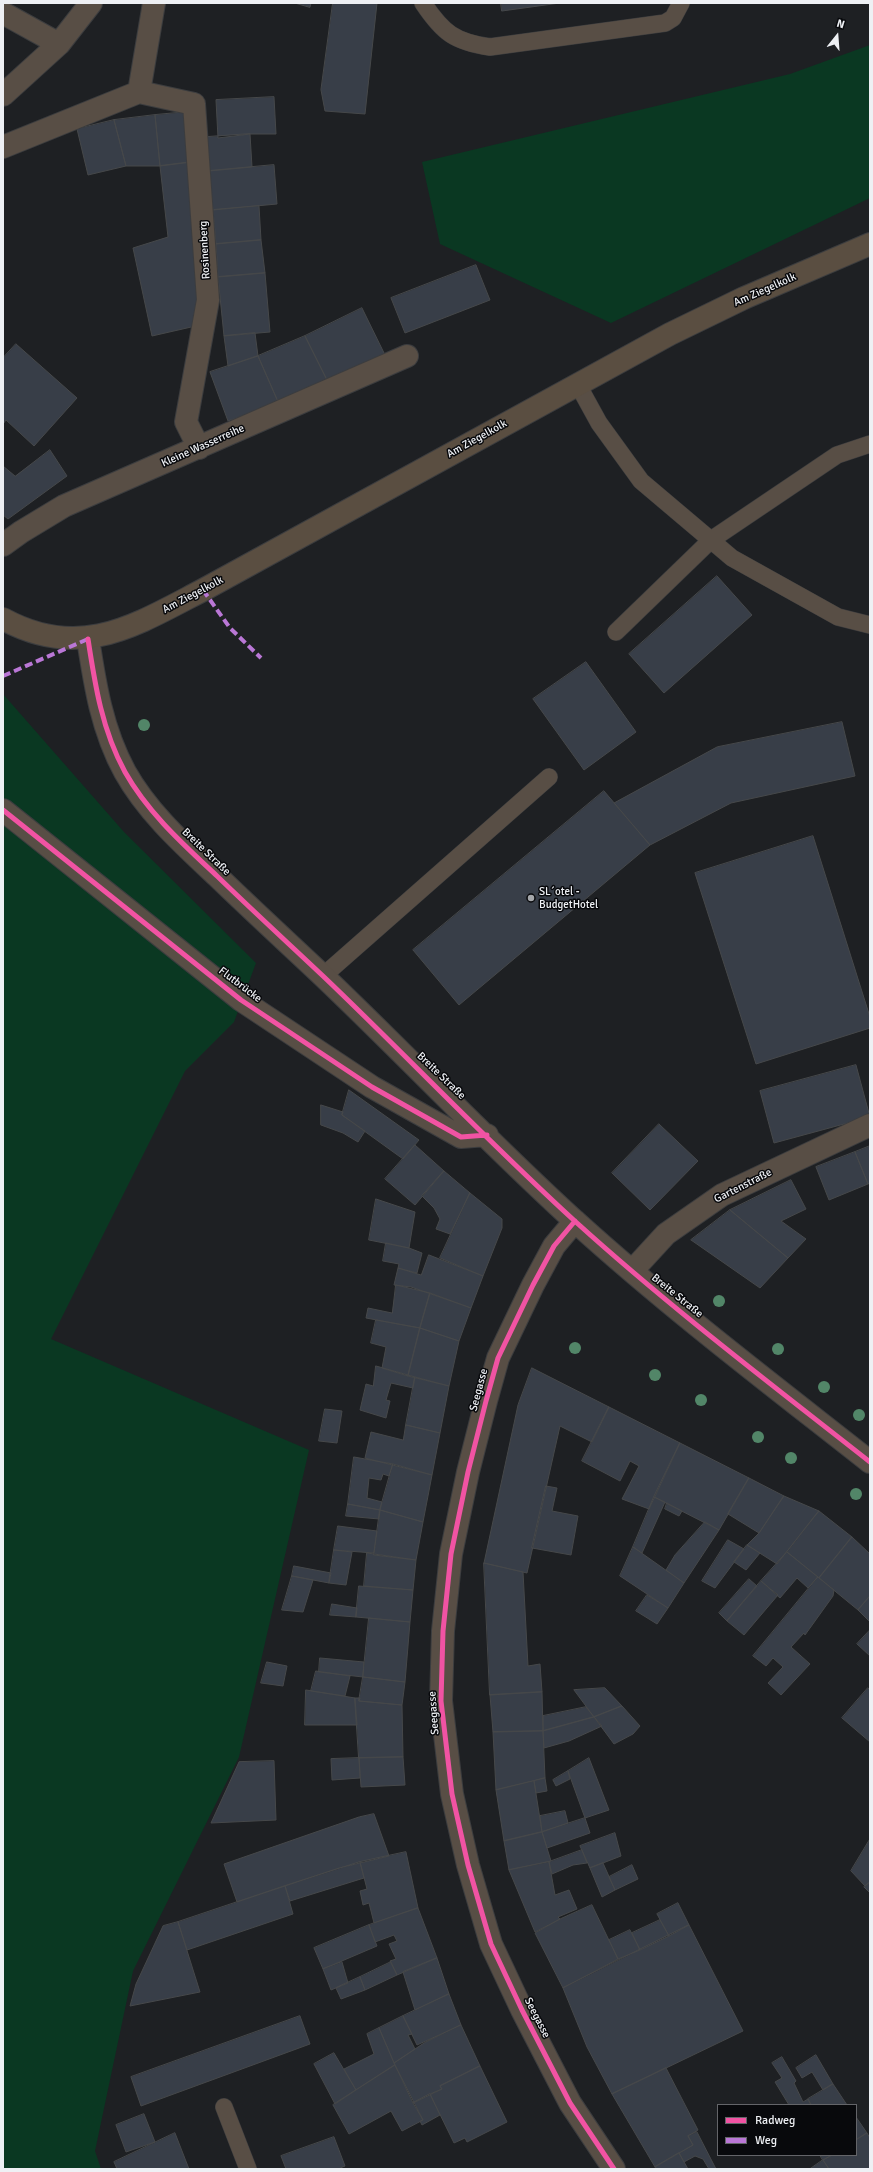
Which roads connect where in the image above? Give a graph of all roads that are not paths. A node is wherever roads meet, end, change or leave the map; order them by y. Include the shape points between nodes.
1 (91, 3) edge
2 (154, 3) edge
3 (423, 3) edge
4 (681, 3) edge
5 (3, 13) edge
6 (59, 44) junction
7 (140, 92) junction
8 (3, 95) edge
9 (3, 147) edge
10 (870, 244) edge
11 (407, 356) dead end
12 (577, 383) junction
13 (870, 444) edge
14 (199, 448) junction
15 (711, 540) junction
16 (3, 545) edge
17 (3, 620) edge
18 (870, 625) edge
19 (616, 632) dead end
20 (88, 638) junction
21 (549, 776) dead end
22 (3, 810) edge
23 (323, 976) junction
24 (870, 1125) edge
25 (486, 1135) junction
26 (575, 1221) junction
27 (632, 1271) junction
28 (870, 1462) edge
29 (224, 2107) dead end
30 (248, 2169) edge
31 (614, 2169) edge

1 - 6 street
2 - 7 street
3 - 4 lane via 433,18 455,39 474,45 490,46 665,23 673,18
5 - 6 street
6 - 8 street
7 - 9 street
7 - 14 street, Rosinenberg via 194,104 208,300 186,422
10 - 12 main road, Am Ziegelkolk via 737,302
11 - 14 street, Kleine Wasserreihe
12 - 15 lane via 599,423 641,481
12 - 20 main road, Am Ziegelkolk via 203,590 132,626
13 - 15 lane via 837,454
14 - 16 street, Kleine Wasserreihe via 64,506
15 - 18 lane via 732,558 838,617
15 - 19 lane
17 - 20 main road, Am Ziegelkolk via 22,630 49,637
20 - 23 street, Breite Straße via 98,704 126,773 140,795 178,840
21 - 23 lane
22 - 25 street, Flutbrücke via 241,1000 372,1087 461,1137
23 - 25 street, Breite Straße
24 - 27 street, Gartenstraße via 722,1195 666,1234
25 - 26 street, Breite Straße
26 - 27 street, Breite Straße
26 - 31 street, Seegasse via 554,1246 498,1358 468,1472 452,1554 443,1631 441,1701 452,1794 490,1944 570,2103
27 - 28 street, Breite Straße
29 - 30 lane

